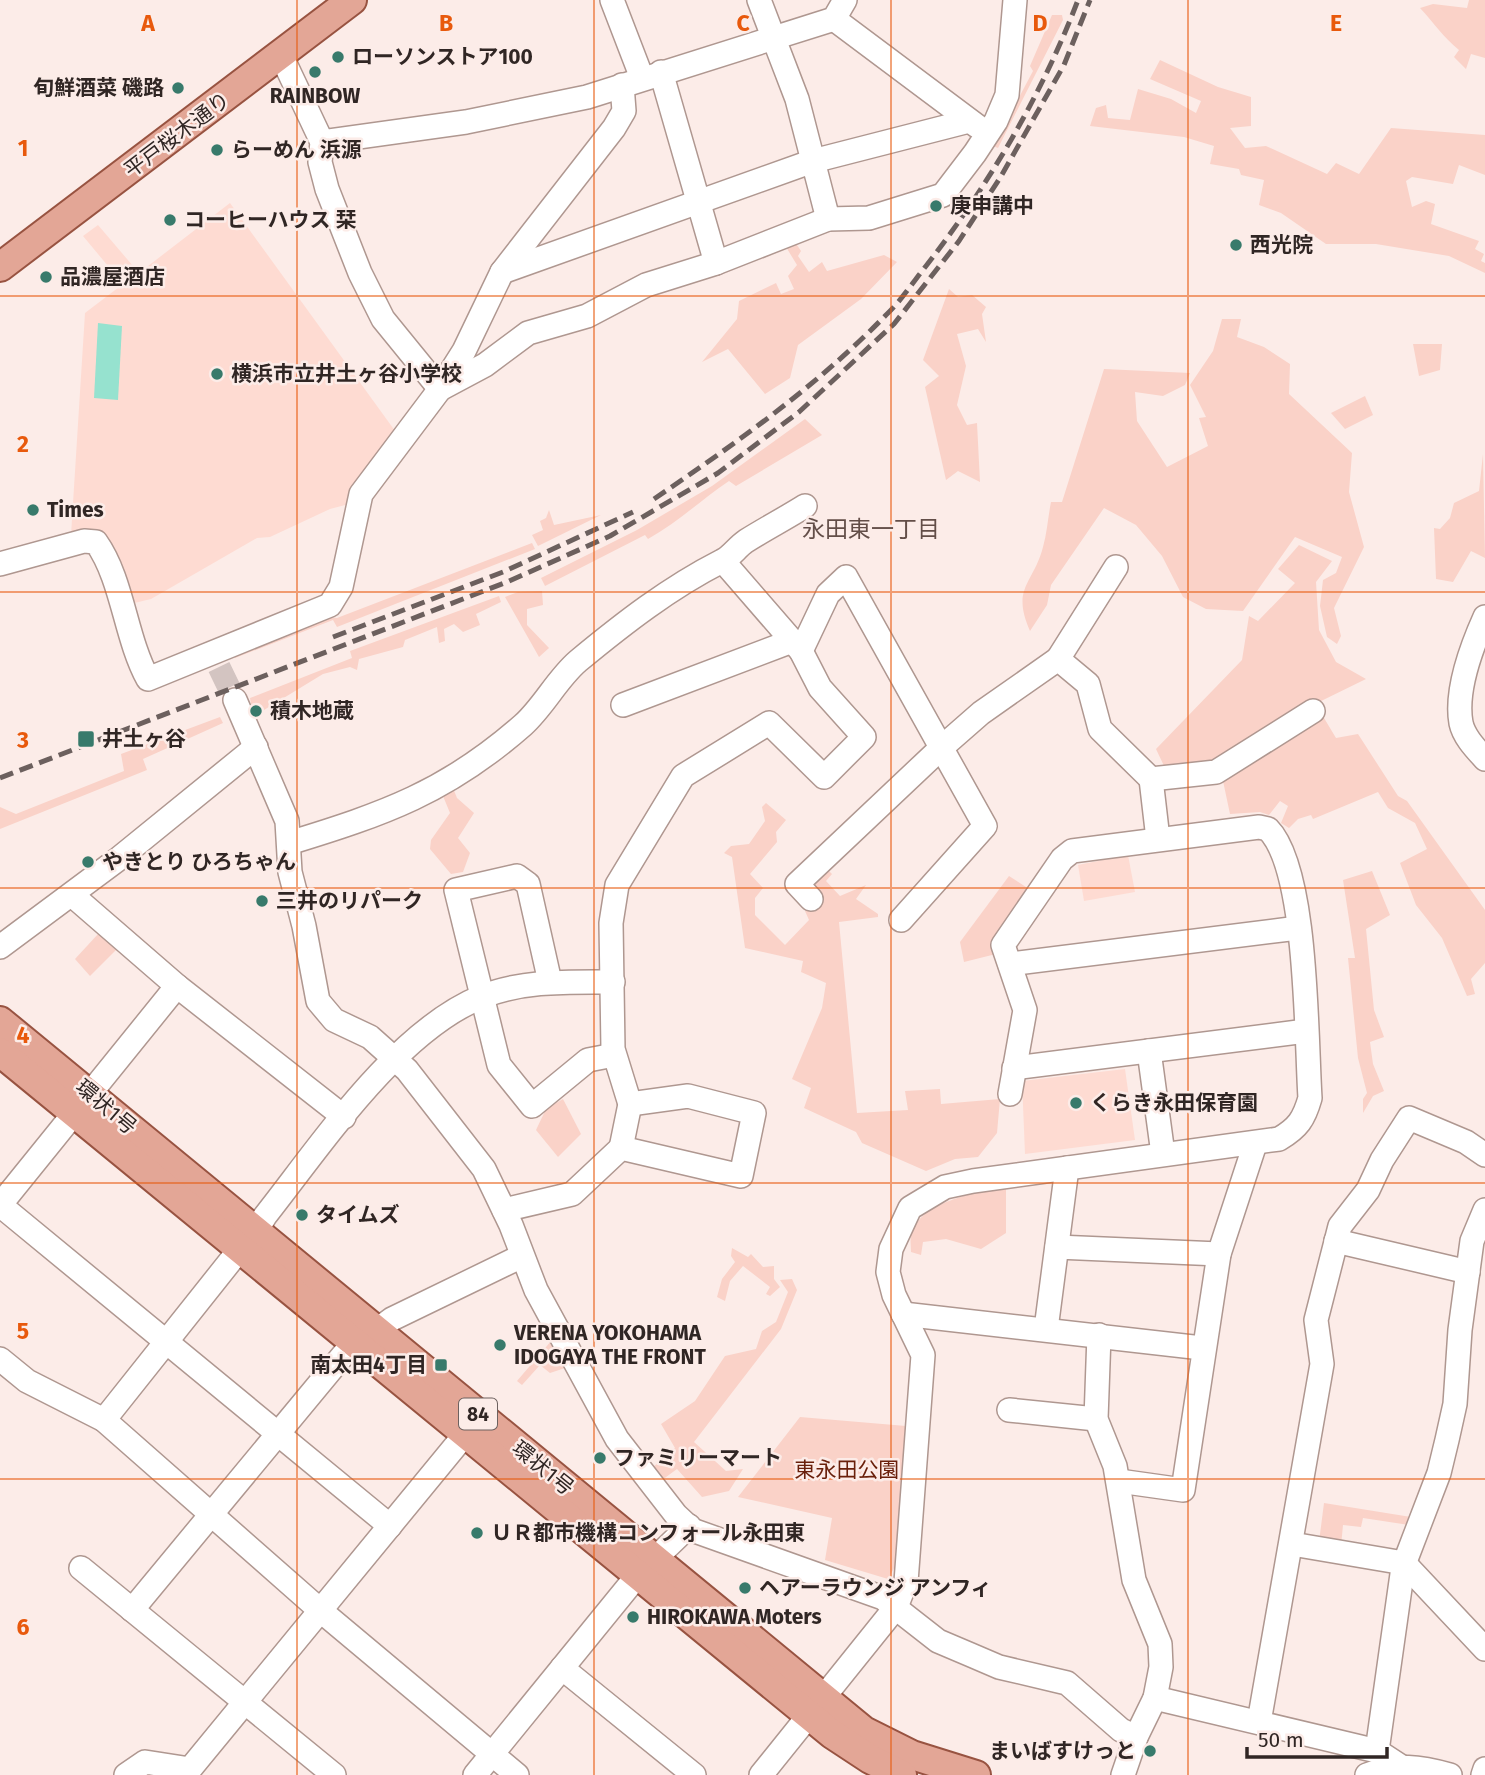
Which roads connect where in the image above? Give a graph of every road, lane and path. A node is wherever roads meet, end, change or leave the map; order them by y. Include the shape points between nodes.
1 (352, 0) edge
2 (612, 0) edge
3 (759, 0) edge
4 (1015, 0) edge
5 (840, 10) edge
6 (774, 39) junction
7 (281, 55) junction
8 (642, 78) junction
9 (969, 121) junction
10 (988, 133) junction
11 (322, 142) junction
12 (813, 161) junction
13 (698, 202) junction
14 (828, 219) junction
15 (716, 263) junction
16 (0, 267) edge
17 (502, 272) junction
18 (440, 389) junction
19 (805, 506) dead end
20 (723, 561) junction
21 (0, 564) edge
22 (1116, 581) dead end
23 (1485, 617) edge
24 (1480, 641) edge
25 (796, 646) junction
26 (1058, 659) junction
27 (235, 699) tunnel mouth
28 (623, 705) dead end
29 (1313, 710) dead end
30 (256, 747) junction
31 (941, 748) junction
32 (1485, 759) edge
33 (1151, 779) junction
34 (1158, 839) junction
35 (289, 843) junction
36 (72, 895) junction
37 (811, 899) dead end
38 (901, 920) dead end
39 (1298, 928) junction
40 (0, 947) edge
41 (1010, 964) junction
42 (550, 982) junction
43 (613, 982) junction
44 (177, 986) junction
45 (482, 997) junction
46 (0, 1021) edge
47 (1306, 1031) junction
48 (1149, 1051) junction
49 (0, 1052) edge
50 (614, 1055) junction
51 (393, 1059) junction
52 (1014, 1068) junction
53 (1010, 1094) dead end
54 (82, 1104) junction
55 (630, 1104) junction
56 (344, 1117) junction
57 (1255, 1144) junction
58 (621, 1148) junction
59 (1163, 1154) junction
60 (1485, 1155) edge
61 (1067, 1168) junction
62 (0, 1205) edge
63 (504, 1210) junction
64 (1485, 1210) edge
65 (248, 1240) junction
66 (1336, 1241) junction
67 (1057, 1247) junction
68 (1219, 1254) junction
69 (522, 1256) junction
70 (1468, 1272) junction
71 (902, 1314) junction
72 (1046, 1329) junction
73 (1099, 1335) junction
74 (365, 1337) junction
75 (166, 1342) junction
76 (1202, 1348) junction
77 (0, 1359) edge
78 (1009, 1410) dead end
79 (1096, 1419) junction
80 (104, 1420) junction
81 (473, 1425) junction
82 (278, 1434) junction
83 (1119, 1481) junction
84 (210, 1515) junction
85 (390, 1526) junction
86 (688, 1527) junction
87 (1292, 1544) junction
88 (1404, 1563) junction
89 (645, 1567) junction
90 (81, 1568) dead end
91 (897, 1607) junction
92 (132, 1610) junction
93 (321, 1611) junction
94 (1485, 1649) edge
95 (562, 1668) junction
96 (1155, 1698) junction
97 (245, 1702) junction
98 (816, 1706) junction
99 (1259, 1723) junction
100 (1136, 1737) junction
101 (1377, 1751) junction
102 (492, 1754) junction
103 (1400, 1766) junction
104 (1485, 1769) edge
105 (126, 1775) edge
106 (334, 1775) edge
107 (475, 1775) edge
108 (517, 1775) edge
109 (694, 1775) edge
110 (761, 1775) edge
111 (902, 1775) edge
112 (975, 1775) edge
113 (1123, 1775) edge
114 (1367, 1775) edge
115 (1450, 1775) edge
116 (1483, 1775) edge

1 - 7 main road, 平戸桜木通り
2 - 8 street
3 - 6 street
4 - 10 street via 1007,95
5 - 6 street
5 - 9 street
6 - 8 street
6 - 12 street via 797,99
7 - 11 street
7 - 16 main road, 平戸桜木通り
8 - 11 street via 587,97 466,122
8 - 13 street
8 - 17 street via 614,128
9 - 10 street
9 - 12 street
10 - 14 street via 943,195 869,218
11 - 18 street via 320,162 327,189 360,273 383,319
12 - 13 street
12 - 14 street
13 - 15 street
13 - 17 street
14 - 15 street
15 - 18 street via 646,285 587,316 528,333 485,365
17 - 18 street
18 - 21 street via 361,494 335,599 216,661 148,679 96,542 84,541
19 - 20 street via 743,542
20 - 25 street
20 - 35 street via 640,611 575,664 523,725 461,773 400,807
22 - 26 street
23 - 24 street
24 - 32 street via 1462,696 1461,723
25 - 28 street
25 - 31 street via 828,594 846,576
25 - 43 street via 820,688 864,737 824,776 769,723 683,776 617,885 611,923
26 - 31 street via 981,713
26 - 33 street via 1088,684 1100,729
27 - 30 street
29 - 33 street via 1216,772
30 - 35 street via 287,821
30 - 36 street
31 - 37 street via 797,884
31 - 38 street via 985,826
33 - 34 street
34 - 39 street via 1268,829 1282,850 1297,905
34 - 41 street via 1072,851 1062,859 1003,945
35 - 51 street via 290,872 318,1001 334,1020 370,1037
36 - 40 street
36 - 44 street
39 - 41 street
39 - 47 street
41 - 52 street via 1024,1010
42 - 43 street
42 - 45 street
42 - 45 street via 528,884 517,876 456,890
43 - 50 street
44 - 54 street
44 - 56 street
45 - 50 street via 499,1065 532,1106 588,1060
45 - 51 street via 447,1016
46 - 54 main road, 環状1号 / 84
47 - 48 street
47 - 57 street via 1310,1098 1305,1116 1296,1130
48 - 52 street
48 - 59 street
49 - 54 main road, 環状1号 / 84
50 - 55 street
51 - 56 street
51 - 63 street via 407,1070 484,1169
52 - 53 street
54 - 62 street
54 - 65 main road, 環状1号 / 84
55 - 58 street
55 - 58 street via 688,1096 754,1113 741,1176
56 - 65 street
57 - 59 street
57 - 68 street
58 - 63 street via 572,1194
59 - 61 street
60 - 66 street via 1409,1118 1368,1190 1340,1226
61 - 67 street
61 - 71 street via 945,1187 910,1208 895,1238 888,1272
62 - 75 street
63 - 69 street
64 - 70 street via 1472,1241
65 - 74 main road, 環状1号 / 84
65 - 75 street
66 - 70 street
66 - 87 street via 1316,1320 1322,1364
67 - 68 street
67 - 72 street
68 - 76 street
69 - 74 street
69 - 86 street via 617,1439
70 - 88 street via 1455,1404 1439,1473
71 - 72 street
71 - 91 street via 923,1355 906,1583
72 - 73 street
73 - 76 street
73 - 79 street
74 - 81 main road, 環状1号 / 84
74 - 82 street
75 - 80 street
75 - 82 street
76 - 83 street via 1183,1490
77 - 80 street via 27,1381
78 - 79 street
79 - 83 street
80 - 84 street
81 - 85 street
81 - 89 main road, 環状1号 / 84
82 - 84 street
82 - 85 street
83 - 96 street via 1134,1580 1160,1644
84 - 92 street
84 - 93 street
85 - 93 street
86 - 89 street
86 - 91 street via 830,1577
87 - 88 street
87 - 99 street
88 - 94 street
88 - 101 street
89 - 95 street
89 - 98 main road, 環状1号 / 84
90 - 92 street
91 - 98 street
91 - 100 street via 938,1641 999,1667 1067,1683 1121,1730
92 - 97 street
93 - 97 street
93 - 102 street
95 - 102 street
95 - 109 street
96 - 99 street
96 - 100 street
97 - 105 street via 190,1769 145,1762
97 - 106 street
98 - 110 street
98 - 111 main road, 環状1号 / 84 via 870,1759
98 - 112 main road, 環状1号 / 84 via 912,1755
99 - 101 street
100 - 113 street
101 - 103 street
102 - 107 street
102 - 108 street
103 - 114 street
103 - 115 street
104 - 116 street

